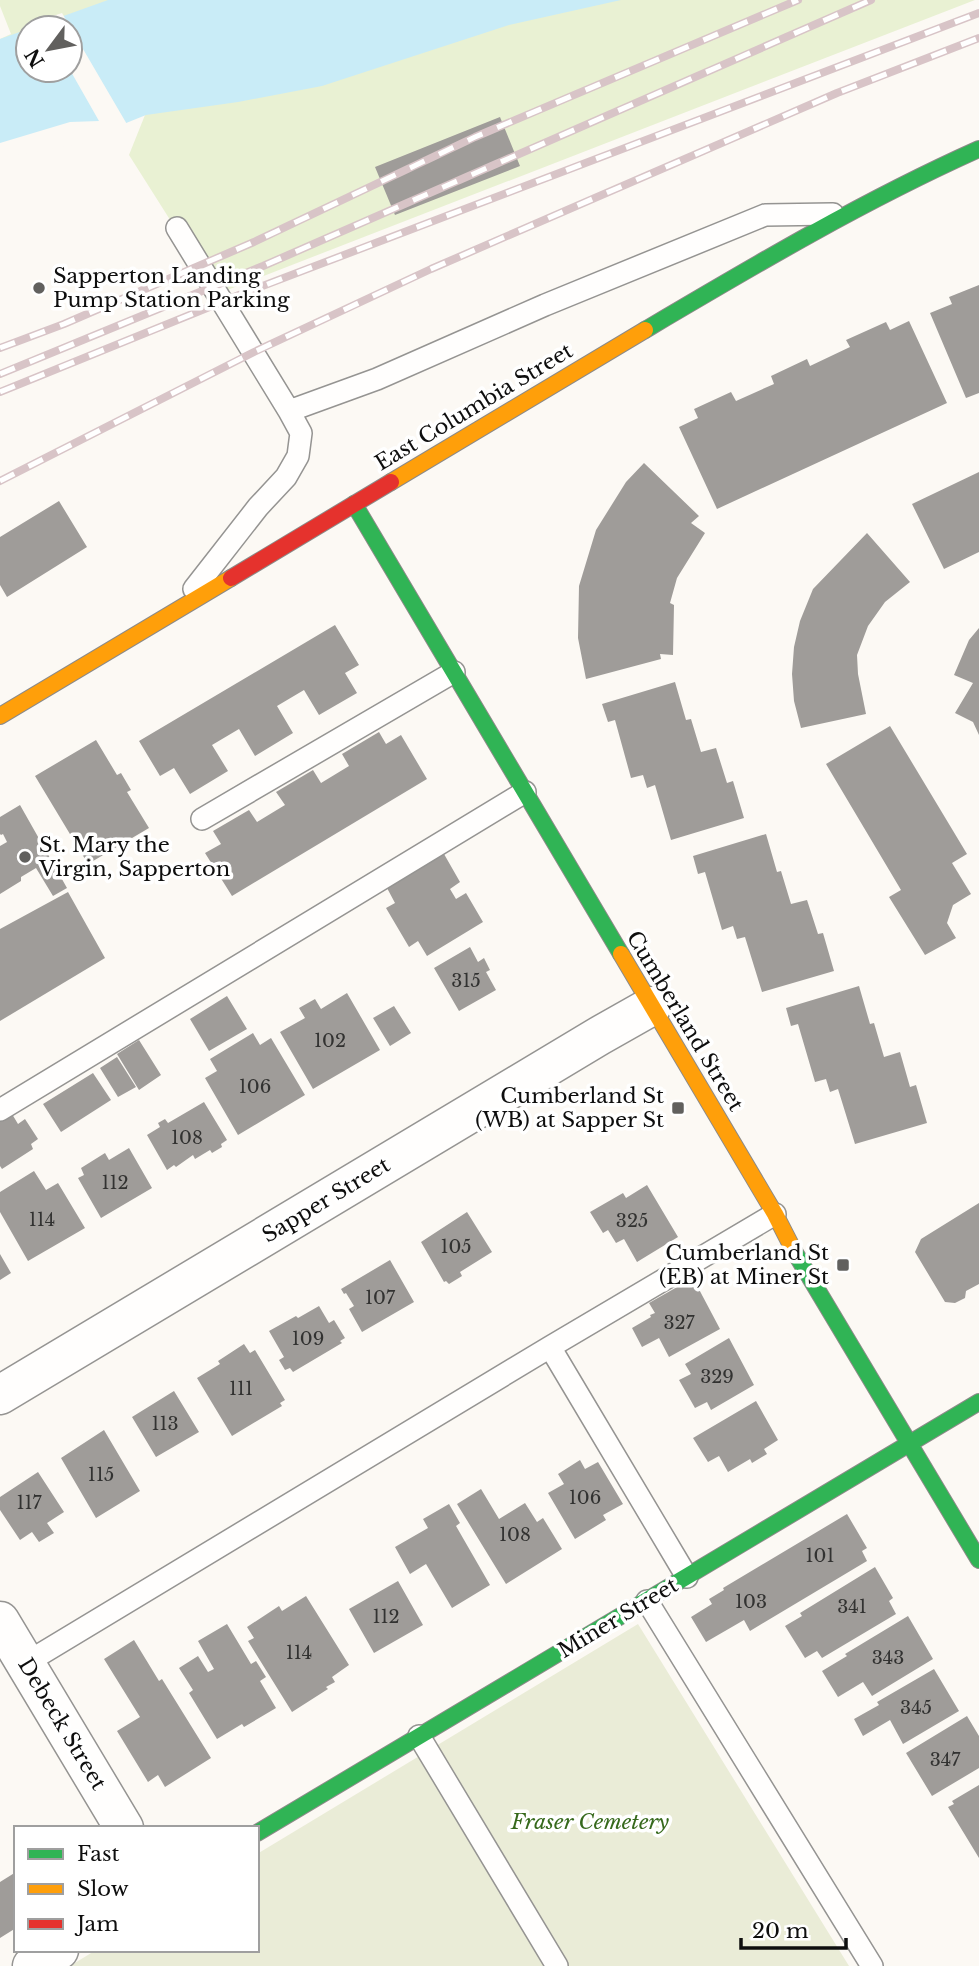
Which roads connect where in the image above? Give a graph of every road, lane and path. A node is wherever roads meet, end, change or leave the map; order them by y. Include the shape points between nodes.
1 (979, 149) edge
2 (844, 214) junction
3 (177, 228) dead end
4 (289, 411) junction
5 (354, 504) junction
6 (178, 610) junction
7 (454, 672) junction
8 (0, 716) edge
9 (525, 792) junction
10 (202, 819) dead end
11 (652, 1006) junction
12 (0, 1110) edge
13 (775, 1214) junction
14 (550, 1347) junction
15 (0, 1395) edge
16 (979, 1402) edge
17 (909, 1444) junction
18 (979, 1560) edge
19 (687, 1577) junction
20 (647, 1601) junction
21 (0, 1621) edge
22 (26, 1663) junction
23 (419, 1736) junction
24 (123, 1826) edge
25 (259, 1832) edge
26 (56, 1952) edge
27 (32, 1966) edge
28 (557, 1966) edge
29 (872, 1966) edge

1 - 2 street, East Columbia Street
2 - 4 lane via 765,215 377,379
2 - 5 street, East Columbia Street
3 - 4 lane
4 - 6 lane via 301,433 298,456
5 - 6 street, East Columbia Street
5 - 7 street, Cumberland Street
6 - 8 street, East Columbia Street
7 - 9 street, Cumberland Street
7 - 10 lane
9 - 11 street, Cumberland Street
9 - 12 lane
11 - 13 street, Cumberland Street
11 - 15 street, Sapper Street
13 - 14 lane
13 - 17 street, Cumberland Street
14 - 19 lane
14 - 22 lane
16 - 17 street, Miner Street
17 - 18 street, Cumberland Street
17 - 19 street, Miner Street
19 - 20 street, Miner Street
20 - 23 street, Miner Street
20 - 29 lane
21 - 22 street, Debeck Street
22 - 24 street, Debeck Street
23 - 25 street, Miner Street
23 - 28 lane
26 - 27 street

